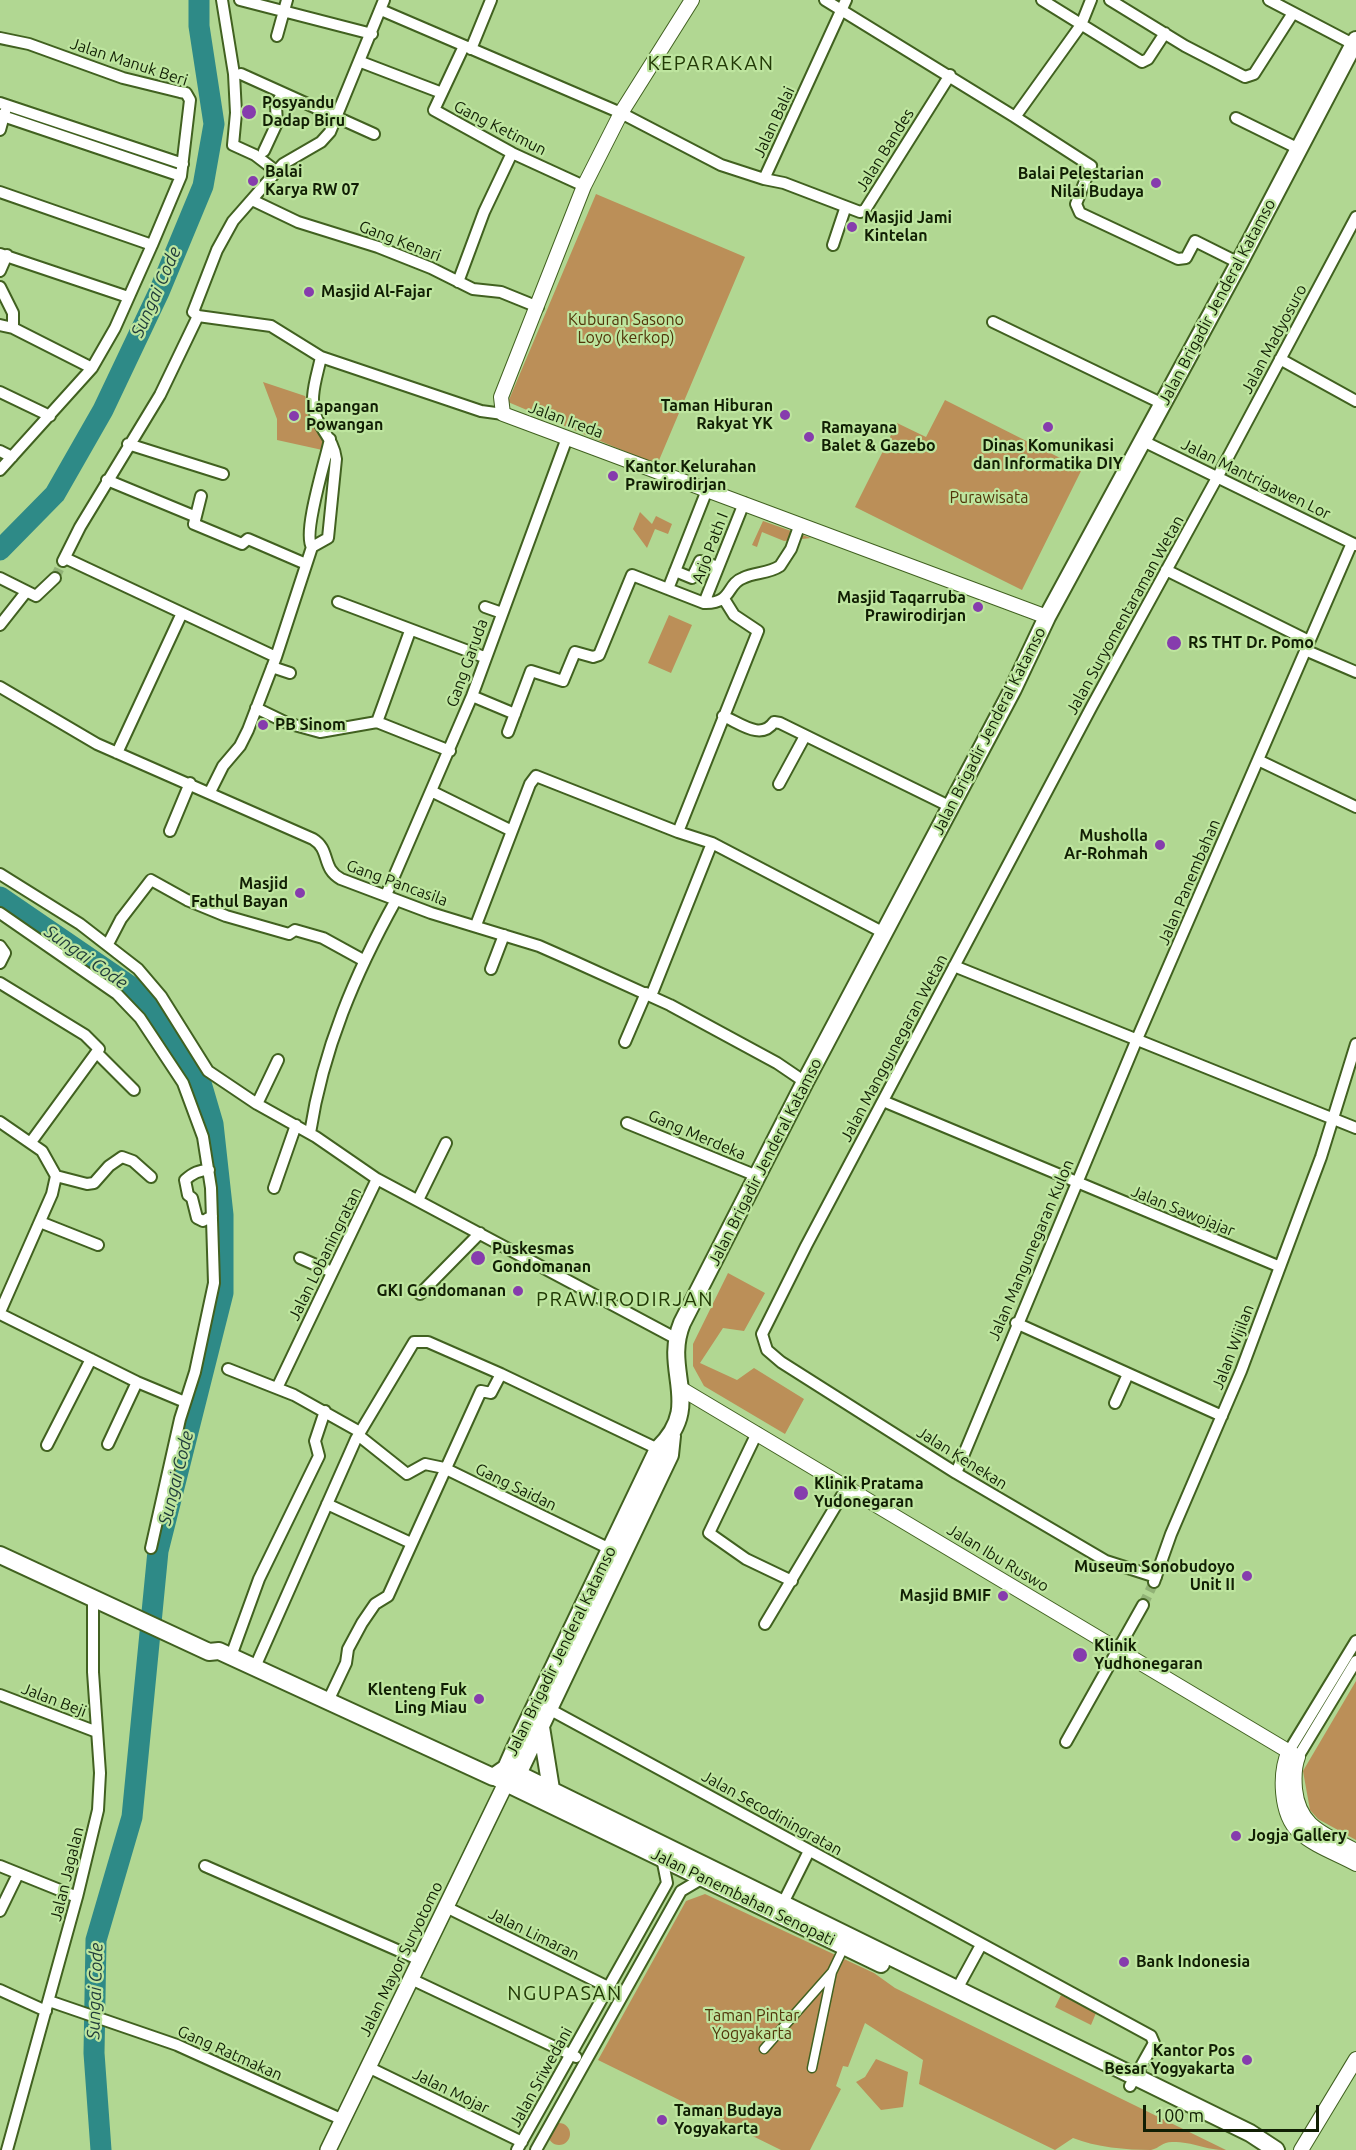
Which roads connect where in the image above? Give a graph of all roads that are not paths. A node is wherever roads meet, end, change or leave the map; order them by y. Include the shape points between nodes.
1 (222, 0) edge
2 (240, 0) edge
3 (287, 0) edge
4 (491, 0) edge
5 (692, 0) edge
6 (825, 0) edge
7 (1042, 0) edge
8 (1091, 0) edge
9 (1110, 0) edge
10 (1269, 0) edge
11 (383, 5) edge
12 (844, 5) edge
13 (284, 12) junction
14 (1293, 13) junction
15 (1081, 25) junction
16 (1165, 33) junction
17 (372, 34) junction
18 (277, 36) dead end
19 (0, 38) edge
20 (1355, 42) edge
21 (468, 48) junction
22 (361, 62) junction
23 (241, 74) dead end
24 (950, 75) junction
25 (282, 93) junction
26 (442, 93) junction
27 (3, 110) edge
28 (621, 113) junction
29 (1015, 117) junction
30 (337, 118) junction
31 (1236, 118) dead end
32 (65, 125) junction
33 (0, 130) edge
34 (374, 134) dead end
35 (61, 136) junction
36 (1299, 149) junction
37 (124, 151) junction
38 (264, 151) dead end
39 (512, 153) junction
40 (183, 164) junction
41 (276, 171) junction
42 (181, 176) junction
43 (764, 179) junction
44 (584, 186) junction
45 (0, 192) edge
46 (252, 200) junction
47 (846, 208) junction
48 (1356, 217) edge
49 (1352, 234) edge
50 (152, 245) junction
51 (833, 245) dead end
52 (3, 255) edge
53 (1239, 263) junction
54 (0, 271) edge
55 (458, 282) junction
56 (0, 287) edge
57 (128, 297) junction
58 (538, 307) junction
59 (198, 316) junction
60 (993, 322) dead end
61 (0, 325) edge
62 (13, 328) junction
63 (321, 357) junction
64 (1280, 359) junction
65 (92, 368) junction
66 (0, 392) edge
67 (1356, 400) edge
68 (1163, 404) junction
69 (503, 414) junction
70 (50, 416) junction
71 (567, 438) junction
72 (330, 439) junction
73 (1143, 441) junction
74 (128, 444) junction
75 (0, 451) edge
76 (12, 458) junction
77 (0, 470) edge
78 (223, 474) dead end
79 (1218, 476) junction
80 (107, 480) junction
81 (707, 490) junction
82 (201, 496) dead end
83 (744, 503) junction
84 (194, 516) junction
85 (800, 524) junction
86 (1354, 544) edge
87 (312, 547) junction
88 (306, 564) junction
89 (718, 567) junction
90 (1166, 570) junction
91 (675, 571) junction
92 (0, 578) edge
93 (55, 578) tunnel mouth
94 (668, 589) junction
95 (23, 590) junction
96 (724, 599) junction
97 (338, 602) dead end
98 (704, 603) junction
99 (485, 607) dead end
100 (182, 613) junction
101 (502, 613) junction
102 (1047, 617) junction
103 (0, 625) edge
104 (410, 631) junction
105 (1307, 645) junction
106 (484, 657) junction
107 (274, 662) junction
108 (1356, 672) edge
109 (290, 673) dead end
110 (0, 687) edge
111 (472, 696) junction
112 (256, 708) junction
113 (515, 714) junction
114 (723, 716) junction
115 (377, 722) junction
116 (508, 732) dead end
117 (805, 736) junction
118 (450, 751) junction
119 (117, 753) junction
120 (1258, 760) junction
121 (1060, 768) joint
122 (190, 783) junction
123 (778, 784) dead end
124 (431, 791) junction
125 (210, 792) junction
126 (951, 807) junction
127 (1356, 807) edge
128 (170, 831) dead end
129 (512, 831) junction
130 (678, 832) junction
131 (712, 843) junction
132 (0, 874) edge
133 (391, 897) junction
134 (0, 913) edge
135 (476, 925) junction
136 (886, 934) junction
137 (504, 935) junction
138 (108, 944) junction
139 (0, 946) edge
140 (363, 960) junction
141 (0, 963) edge
142 (954, 966) junction
143 (491, 969) dead end
144 (0, 983) edge
145 (648, 995) junction
146 (1137, 1039) junction
147 (624, 1042) dead end
148 (1356, 1044) edge
149 (97, 1053) junction
150 (278, 1060) dead end
151 (805, 1082) junction
152 (134, 1090) dead end
153 (883, 1101) junction
154 (257, 1104) junction
155 (1333, 1119) junction
156 (0, 1122) edge
157 (627, 1123) dead end
158 (296, 1125) junction
159 (1356, 1128) edge
160 (310, 1133) junction
161 (31, 1142) junction
162 (446, 1143) dead end
163 (209, 1170) junction
164 (56, 1176) junction
165 (757, 1176) junction
166 (151, 1177) dead end
167 (378, 1179) junction
168 (1076, 1183) junction
169 (274, 1188) dead end
170 (418, 1200) junction
171 (212, 1216) junction
172 (40, 1222) junction
173 (480, 1233) junction
174 (98, 1245) dead end
175 (300, 1258) dead end
176 (1278, 1266) junction
177 (332, 1272) junction
178 (420, 1294) dead end
179 (0, 1313) edge
180 (1016, 1323) junction
181 (677, 1340) junction
182 (764, 1345) joint
183 (92, 1359) junction
184 (228, 1369) dead end
185 (501, 1374) junction
186 (1128, 1374) junction
187 (138, 1382) junction
188 (277, 1388) junction
189 (680, 1388) junction
190 (185, 1402) junction
191 (1115, 1403) dead end
192 (325, 1411) junction
193 (1222, 1416) junction
194 (757, 1433) junction
195 (358, 1435) junction
196 (672, 1436) junction
197 (108, 1444) dead end
198 (47, 1445) dead end
199 (658, 1449) junction
200 (444, 1468) junction
201 (956, 1473) junction
202 (847, 1487) junction
203 (327, 1504) junction
204 (0, 1543) edge
205 (411, 1543) junction
206 (152, 1548) dead end
207 (610, 1549) junction
208 (0, 1555) edge
209 (1155, 1580) joint
210 (792, 1581) junction
211 (93, 1598) junction
212 (1143, 1605) tunnel mouth
213 (129, 1609) junction
214 (765, 1624) dead end
215 (1356, 1641) edge
216 (1119, 1649) junction
217 (225, 1654) junction
218 (1356, 1661) edge
219 (255, 1667) junction
220 (0, 1695) edge
221 (328, 1701) junction
222 (549, 1709) junction
223 (541, 1727) junction
224 (97, 1732) junction
225 (1066, 1742) dead end
226 (1294, 1754) junction
227 (506, 1775) junction
228 (550, 1789) junction
229 (809, 1851) junction
230 (1356, 1851) edge
231 (662, 1858) junction
232 (1356, 1864) edge
233 (0, 1866) edge
234 (205, 1866) dead end
235 (18, 1874) junction
236 (703, 1878) junction
237 (667, 1883) junction
238 (681, 1891) junction
239 (77, 1897) junction
240 (783, 1903) junction
241 (446, 1906) junction
242 (0, 1911) edge
243 (981, 1945) junction
244 (844, 1947) junction
245 (420, 1960) junction
246 (832, 1972) junction
247 (411, 1979) junction
248 (608, 1988) junction
249 (957, 1989) junction
250 (0, 1990) edge
251 (48, 2006) junction
252 (764, 2049) dead end
253 (571, 2054) junction
254 (1356, 2059) edge
255 (586, 2061) junction
256 (368, 2067) junction
257 (812, 2068) dead end
258 (1132, 2081) junction
259 (343, 2120) junction
260 (531, 2126) junction
261 (546, 2133) junction
262 (519, 2146) edge
263 (7, 2150) edge
264 (328, 2150) edge
265 (536, 2150) edge
266 (1264, 2150) edge
267 (1275, 2150) edge
268 (1301, 2150) edge

1 - 41 street via 234,74 233,145
2 - 13 street
3 - 13 street
4 - 21 street, Gang Ketimun
5 - 28 street, Jalan Ireda
6 - 12 street
7 - 15 street
8 - 15 street
9 - 16 street
10 - 14 street
11 - 17 street
11 - 21 street, Jalan Balai
12 - 24 street
12 - 43 street, Jalan Balai
13 - 17 street
13 - 18 street
14 - 16 street via 1254,74 1245,77
14 - 20 street
15 - 16 street via 1142,62
15 - 29 street
17 - 22 street
19 - 40 street, Jalan Manuk Beri via 29,44 123,78 186,93 190,100
20 - 36 main road, Jalan Brigadir Jenderal Katamso
21 - 26 street, Gang Ketimun
21 - 28 street, Jalan Balai
22 - 26 street
22 - 30 street
23 - 25 street
24 - 29 street
24 - 47 street, Jalan Bandes via 865,210
25 - 30 street
25 - 38 street via 276,106 277,123
26 - 39 street, Gang Ketimun via 434,107 436,112
27 - 32 street
27 - 33 street
27 - 35 street
28 - 43 street, Jalan Balai via 721,165
28 - 44 street, Jalan Ireda
29 - 53 street via 1091,166 1076,204 1080,213 1178,259 1186,258 1195,241
30 - 34 street
30 - 41 street via 321,142
31 - 36 street
32 - 35 street
32 - 37 street
35 - 37 street
36 - 53 main road, Jalan Brigadir Jenderal Katamso
37 - 40 street
37 - 42 street
39 - 44 street, Gang Ketimun
39 - 55 street via 484,212
40 - 42 street, Jalan Manuk Beri
41 - 46 street
42 - 50 street, Jalan Manuk Beri
43 - 47 street, Jalan Bandes
44 - 58 street, Jalan Ireda
45 - 50 street
46 - 55 street, Gang Kenari via 289,218 378,247
46 - 59 street via 233,220 217,250 193,308
47 - 51 street
48 - 49 street, Jalan Madyosuro
49 - 64 street, Jalan Madyosuro
50 - 57 street, Jalan Manuk Beri
52 - 54 street
52 - 57 street
53 - 68 main road, Jalan Brigadir Jenderal Katamso
55 - 58 street, Gang Kenari via 473,289 501,292
56 - 62 street via 13,314
57 - 65 street, Jalan Manuk Beri
58 - 69 street, Jalan Ireda via 501,397
59 - 63 street via 271,326
59 - 74 street via 160,395
60 - 68 street
61 - 62 street
62 - 65 street
63 - 69 street via 481,411
63 - 72 street via 313,406 318,423
64 - 67 street
64 - 79 street, Jalan Madyosuro
65 - 70 street, Jalan Manuk Beri
66 - 70 street
68 - 73 main road, Jalan Brigadir Jenderal Katamso
69 - 71 street, Jalan Ireda
70 - 76 street, Jalan Manuk Beri
71 - 81 street, Jalan Ireda
71 - 101 street, Gang Garuda
72 - 87 street via 313,507 308,540
72 - 87 street via 336,459 329,533 325,542
73 - 79 street, Jalan Mantrigawen Lor
73 - 102 main road, Jalan Brigadir Jenderal Katamso
74 - 78 street
74 - 80 street
75 - 76 street
76 - 77 street, Jalan Manuk Beri
79 - 86 street, Jalan Mantrigawen Lor
79 - 90 street, Jalan Suryomentaraman Wetan
80 - 84 street
80 - 100 street via 64,560
81 - 83 street, Jalan Ireda
81 - 91 street
82 - 84 street
83 - 85 street, Jalan Ireda
83 - 89 street, Arjo Path I
84 - 88 street via 195,524 209,531 243,544 248,539
85 - 96 street via 780,566 740,578
85 - 102 street, Jalan Ireda
86 - 105 street, Jalan Panembahan
87 - 88 street
88 - 107 street
89 - 91 street via 700,561 692,578
89 - 98 street, Arjo Path I
90 - 105 street
90 - 121 street, Jalan Suryomentaraman Wetan
91 - 94 street
92 - 95 street
93 - 95 street via 39,596
94 - 98 street
94 - 113 street via 632,575 599,655 576,652 563,681 531,671
95 - 103 street
96 - 98 street
96 - 114 street via 734,615 759,629
97 - 104 street
99 - 101 street
100 - 107 street
100 - 119 street
101 - 106 street, Gang Garuda
102 - 126 main road, Jalan Brigadir Jenderal Katamso
104 - 106 street
104 - 115 street
105 - 108 street
105 - 120 street, Jalan Panembahan
106 - 111 street, Gang Garuda
107 - 109 street
107 - 112 street
110 - 119 street, Gang Pancasila
111 - 113 street
111 - 118 street, Gang Garuda
112 - 115 street via 287,723 320,732
112 - 125 street via 240,746 225,762
113 - 116 street
114 - 117 street via 761,732 776,722
114 - 130 street
115 - 118 street
117 - 123 street
117 - 126 street
118 - 124 street, Gang Garuda
119 - 122 street, Gang Pancasila
120 - 127 street
120 - 146 street, Jalan Panembahan
121 - 142 street, Jalan Manggunegaran Wetan
122 - 125 street, Gang Pancasila
122 - 128 street
124 - 129 street
124 - 133 street, Gang Garuda
125 - 133 street, Gang Pancasila via 316,841 333,875
126 - 136 main road, Jalan Brigadir Jenderal Katamso
129 - 130 street via 532,778 539,775
129 - 135 street
130 - 131 street
131 - 136 street
131 - 145 street
132 - 138 street
133 - 135 street, Gang Pancasila
133 - 140 street, Gang Garuda
134 - 163 street via 117,994 140,1018 183,1083 203,1137
135 - 137 street, Gang Pancasila
136 - 151 main road, Jalan Brigadir Jenderal Katamso
137 - 143 street
137 - 145 street, Gang Pancasila via 539,946
138 - 140 street via 121,919 151,880 226,916 289,934 295,930 323,938
138 - 154 street via 138,969 161,996 208,1071
139 - 141 street via 5,953
140 - 160 street, Gang Garuda via 325,1064
142 - 146 street
142 - 153 street, Jalan Manggunegaran Wetan
144 - 149 street via 85,1035 98,1045
145 - 147 street
145 - 151 street, Gang Pancasila
146 - 155 street
146 - 168 street, Jalan Mangunegaran Kulon
148 - 155 street, Jalan Wijilan
149 - 152 street
149 - 161 street
150 - 154 street
151 - 165 main road, Jalan Brigadir Jenderal Katamso
153 - 168 street, Jalan Sawojajar
153 - 182 street, Jalan Manggunegaran Wetan via 766,1324 762,1334
154 - 158 street
155 - 159 street
155 - 176 street, Jalan Wijilan
156 - 161 street
157 - 165 street, Gang Merdeka
158 - 160 street
158 - 169 street
160 - 167 street
161 - 164 street via 47,1158
162 - 170 street
163 - 171 street
163 - 171 street via 191,1174 185,1187 197,1218 203,1221
164 - 166 street via 94,1183 122,1157
164 - 172 street
165 - 181 main road, Jalan Brigadir Jenderal Katamso
167 - 170 street, Jalan Lobaningratan
167 - 177 street, Jalan Lobaningratan
168 - 176 street, Jalan Sawojajar
168 - 180 street, Jalan Mangunegaran Kulon
170 - 173 street, Jalan Lobaningratan
171 - 190 street via 213,1294
172 - 174 street
172 - 179 street
173 - 178 street
173 - 181 street, Jalan Lobaningratan
175 - 177 street
176 - 193 street, Jalan Wijilan
177 - 188 street, Jalan Lobaningratan
179 - 183 street
180 - 186 street
180 - 201 street, Jalan Mangunegaran Kulon
181 - 189 main road, Jalan Brigadir Jenderal Katamso
182 - 201 street, Jalan Kenekan via 781,1362
183 - 187 street
183 - 198 street
184 - 188 street
185 - 195 street via 436,1345 417,1341 409,1348
185 - 199 street
185 - 200 street via 491,1393 482,1391
186 - 191 street
186 - 193 street
187 - 190 street
187 - 197 street
188 - 192 street
189 - 194 street, Jalan Ibu Ruswo
189 - 196 main road, Jalan Brigadir Jenderal Katamso via 681,1413
190 - 206 street
192 - 195 street
192 - 217 street via 315,1441 319,1456
193 - 209 street, Jalan Wijilan
194 - 202 street, Jalan Ibu Ruswo
194 - 210 street via 709,1533 746,1559
195 - 200 street, Gang Saidan via 407,1474 425,1464
195 - 203 street
196 - 199 main road, Jalan Brigadir Jenderal Katamso
196 - 222 main road, Jalan Brigadir Jenderal Katamso via 670,1455
199 - 207 main road, Jalan Brigadir Jenderal Katamso
200 - 205 street
200 - 207 street, Gang Saidan
201 - 209 street, Jalan Kenekan via 1106,1561
202 - 210 street
202 - 216 street, Jalan Ibu Ruswo
203 - 205 street
203 - 219 street
204 - 213 main road
205 - 221 street via 387,1598 375,1604 348,1649 346,1663
207 - 227 main road, Jalan Brigadir Jenderal Katamso
208 - 211 main road
210 - 214 street
211 - 213 main road
211 - 224 street, Jalan Jagalan
212 - 216 street
213 - 217 main road, Jalan Panembahan Senopati via 191,1638 209,1652
215 - 226 street
216 - 225 street
216 - 226 street, Jalan Ibu Ruswo
217 - 219 main road, Jalan Panembahan Senopati
218 - 226 street
219 - 221 main road, Jalan Panembahan Senopati
220 - 224 street, Jalan Beji
221 - 227 main road, Jalan Panembahan Senopati
222 - 223 main road, Jalan Brigadir Jenderal Katamso
222 - 229 street, Jalan Secodiningratan
223 - 227 main road, Jalan Brigadir Jenderal Katamso
223 - 228 main road
224 - 239 street, Jalan Jagalan via 98,1810
226 - 230 street via 1301,1816 1311,1826
226 - 232 street via 1283,1785 1292,1821 1305,1836
227 - 228 main road, Jalan Panembahan Senopati
227 - 231 main road, Jalan Panembahan Senopati
227 - 241 main road, Jalan Mayor Suryotomo
228 - 240 main road, Jalan Panembahan Senopati
229 - 240 street
229 - 243 street, Jalan Secodiningratan
231 - 236 main road, Jalan Panembahan Senopati
231 - 237 street
233 - 235 street
234 - 245 street
235 - 239 street
235 - 242 street
236 - 238 street
236 - 244 main road, Jalan Panembahan Senopati
237 - 238 street
237 - 248 street, Jalan Sriwedani
238 - 255 street, Jalan Sriwedani
239 - 251 street, Jalan Jagalan
240 - 249 main road, Jalan Panembahan Senopati
241 - 245 main road, Jalan Mayor Suryotomo
241 - 248 street, Jalan Limaran
243 - 249 street
243 - 258 street, Jalan Secodiningratan via 1151,2036 1154,2043
244 - 246 street
244 - 258 main road, Jalan Panembahan Senopati
245 - 247 main road, Jalan Mayor Suryotomo
246 - 252 street
246 - 257 street
247 - 253 street
247 - 256 main road, Jalan Mayor Suryotomo
248 - 253 street, Jalan Sriwedani
249 - 258 main road, Jalan Panembahan Senopati
250 - 251 street
251 - 259 street, Gang Ratmakan via 103,2017 217,2061
251 - 263 street, Jalan Jagalan
253 - 255 street
253 - 260 street, Jalan Sriwedani
254 - 268 street
255 - 261 street, Jalan Sriwedani
256 - 259 main road, Jalan Mayor Suryotomo
256 - 262 street, Jalan Mojar
258 - 266 main road, Jalan Panembahan Senopati
258 - 267 main road, Jalan Panembahan Senopati via 1250,2133
259 - 264 main road, Jalan Mayor Suryotomo
260 - 261 street
260 - 262 street, Jalan Sriwedani
261 - 265 street, Jalan Sriwedani

